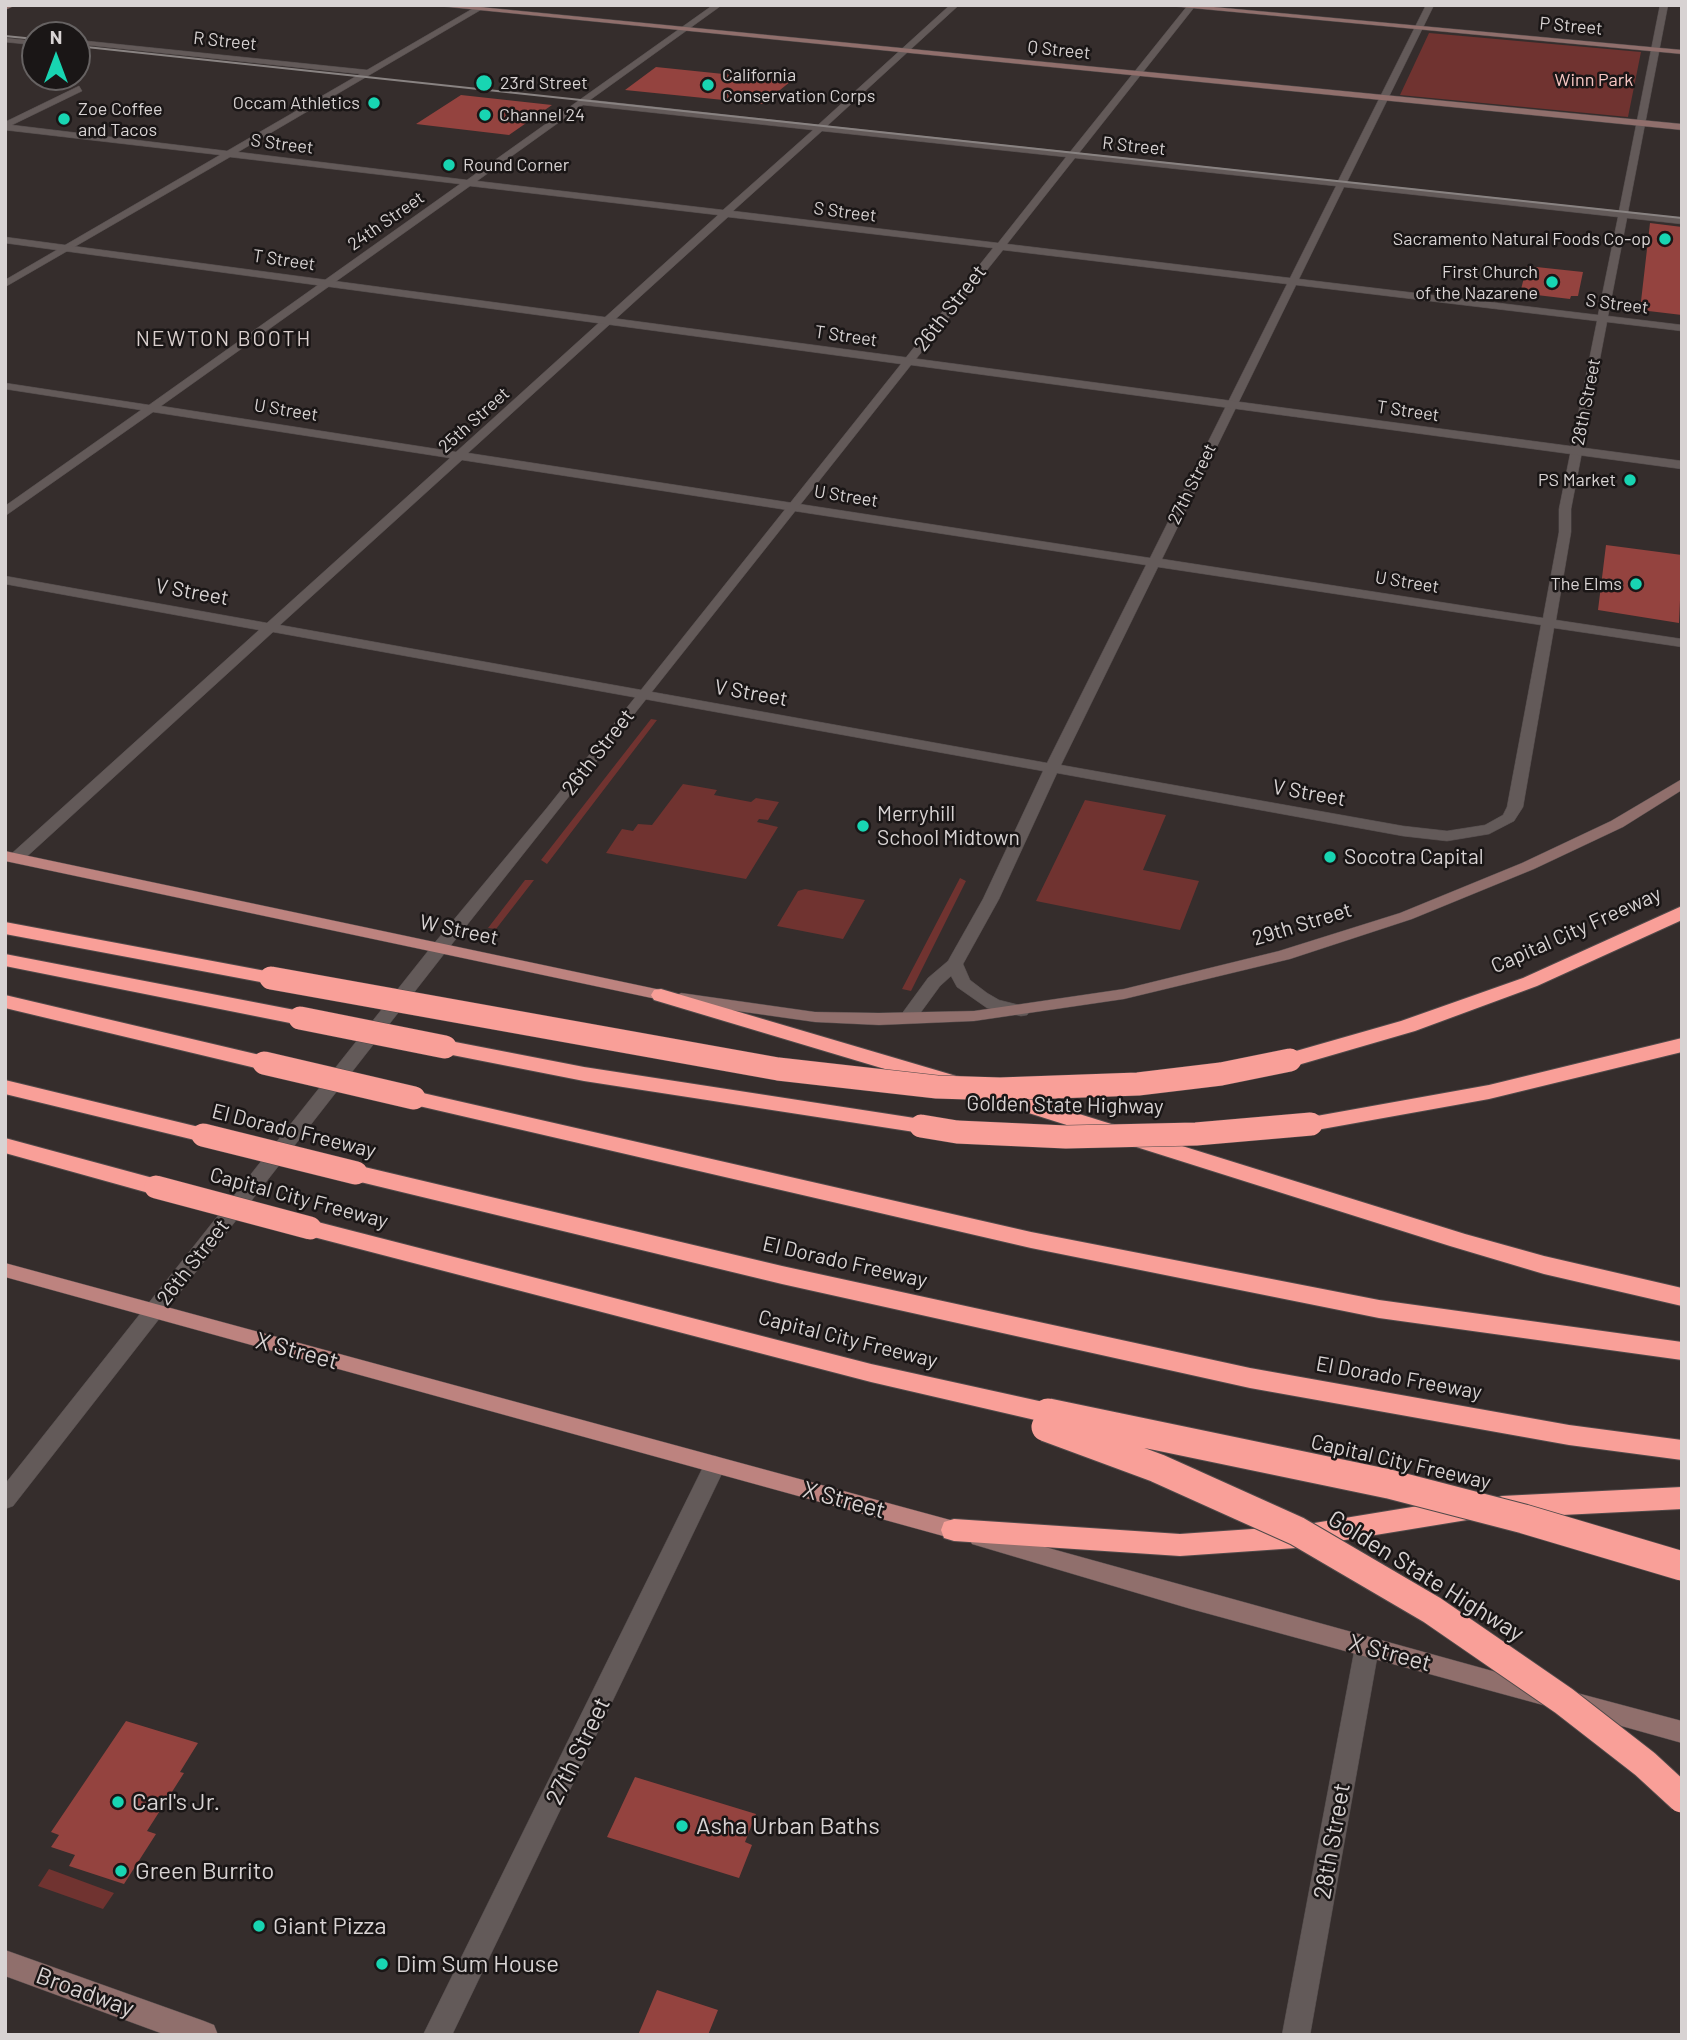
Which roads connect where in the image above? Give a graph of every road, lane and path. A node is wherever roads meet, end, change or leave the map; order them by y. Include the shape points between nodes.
1 (12, 5) edge
2 (433, 5) edge
3 (718, 5) edge
4 (955, 5) edge
5 (1164, 5) edge
6 (1430, 5) edge
7 (1664, 5) edge
8 (1191, 6) edge
9 (481, 7) edge
10 (5, 8) edge
11 (1417, 28) junction
12 (684, 30) junction
13 (91, 43) edge
14 (91, 49) edge
15 (1656, 49) junction
16 (904, 51) junction
17 (1682, 52) edge
18 (369, 73) junction
19 (1137, 74) junction
20 (360, 78) junction
21 (75, 91) edge
22 (1382, 97) junction
23 (586, 99) junction
24 (1642, 123) junction
25 (822, 125) junction
26 (5, 126) edge
27 (1682, 127) edge
28 (1074, 152) junction
29 (229, 154) junction
30 (1342, 181) junction
31 (470, 183) junction
32 (1624, 211) junction
33 (1682, 213) edge
34 (725, 214) junction
35 (1682, 220) edge
36 (5, 240) edge
37 (1000, 246) junction
38 (65, 248) junction
39 (1292, 281) junction
40 (5, 284) edge
41 (327, 284) junction
42 (1602, 318) junction
43 (607, 321) junction
44 (1682, 328) edge
45 (908, 362) junction
46 (5, 386) edge
47 (1231, 405) junction
48 (151, 408) junction
49 (1577, 451) junction
50 (460, 456) junction
51 (1682, 465) edge
52 (792, 507) junction
53 (5, 512) edge
54 (1154, 563) junction
55 (5, 580) edge
56 (1548, 623) junction
57 (270, 627) junction
58 (1682, 643) edge
59 (642, 694) junction
60 (1052, 768) junction
61 (1682, 783) edge
62 (1489, 829) joint
63 (10, 857) edge
64 (1682, 912) edge
65 (5, 928) edge
66 (438, 950) junction
67 (5, 960) edge
68 (955, 964) junction
69 (661, 995) junction
70 (5, 1001) edge
71 (1021, 1011) junction
72 (907, 1019) junction
73 (1682, 1045) edge
74 (5, 1087) edge
75 (5, 1145) edge
76 (5, 1270) edge
77 (1682, 1297) edge
78 (153, 1312) junction
79 (1682, 1351) edge
80 (871, 1373) joint
81 (1047, 1420) junction
82 (1682, 1450) edge
83 (715, 1465) junction
84 (1682, 1498) edge
85 (5, 1500) edge
86 (954, 1530) junction
87 (1682, 1566) edge
88 (1367, 1647) junction
89 (1682, 1732) edge
90 (1682, 1798) edge
91 (5, 1963) edge
92 (204, 2035) edge
93 (437, 2035) edge
94 (1296, 2035) edge

1 - 10 main road
2 - 9 main road, Q Street
3 - 12 street, 24th Street
4 - 16 street, 25th Street
5 - 8 main road, P Street
6 - 11 street, 27th Street
7 - 15 street, 28th Street
8 - 11 main road, P Street
8 - 19 street, 26th Street
9 - 12 main road, Q Street
9 - 18 street
11 - 15 main road, P Street
11 - 22 street, 27th Street
12 - 16 main road, Q Street
12 - 23 street, 24th Street
13 - 18 street, R Street
14 - 20 street, R Street
15 - 17 main road, P Street
15 - 24 street, 28th Street
16 - 19 main road, Q Street
16 - 25 street, 25th Street
18 - 20 street
19 - 22 main road, Q Street
19 - 28 street, 26th Street
20 - 29 street
21 - 26 street
22 - 24 main road, Q Street
22 - 30 street, 27th Street
23 - 25 street, R Street
23 - 31 street, 24th Street
24 - 27 main road, Q Street
24 - 32 street, 28th Street
25 - 28 street, R Street
25 - 34 street, 25th Street
26 - 29 street, S Street
28 - 30 street, R Street
28 - 37 street, 26th Street
29 - 31 street, S Street
29 - 38 street
30 - 32 street, R Street
30 - 39 street, 27th Street
31 - 34 street, S Street
31 - 41 street, 24th Street
32 - 33 street, R Street
32 - 35 street, R Street
32 - 42 street, 28th Street
34 - 37 street, S Street
34 - 43 street, 25th Street
36 - 38 street, T Street
37 - 39 street, S Street
37 - 45 street, 26th Street
38 - 40 street
38 - 41 street, T Street
39 - 42 street, S Street
39 - 47 street, 27th Street
41 - 43 street, T Street
41 - 48 street, 24th Street
42 - 44 street, S Street
42 - 49 street, 28th Street
43 - 45 street, T Street
43 - 50 street, 25th Street
45 - 47 street, T Street
45 - 52 street, 26th Street
46 - 48 street, U Street
47 - 49 street, T Street
47 - 54 street, 27th Street
48 - 50 street, U Street
48 - 53 street, 24th Street
49 - 51 street, T Street
49 - 56 street, 28th Street
50 - 52 street, U Street
50 - 57 street, 25th Street
52 - 54 street, U Street
52 - 59 street, 26th Street
54 - 56 street, U Street
54 - 60 street, 27th Street
55 - 57 street, V Street
56 - 58 street, U Street
56 - 62 street, 28th Street via 1515,807 1509,818
57 - 59 street, V Street
57 - 63 street, 25th Street
59 - 60 street, V Street
59 - 66 street, 26th Street
60 - 62 street, V Street via 1425,835
60 - 68 street, 27th Street
61 - 71 main road, 29th Street via 1617,824 1406,916 1205,975
63 - 66 main road, W Street
64 - 65 highway, Capital City Freeway, bridge via 1530,982 1408,1026 1290,1060 1138,1084 1036,1089 937,1087 778,1069
66 - 69 main road, W Street
66 - 78 street, 26th Street
67 - 73 highway, Golden State Highway, bridge via 584,1074 957,1132 1066,1137 1196,1135 1311,1124 1489,1092
68 - 71 street via 963,983 981,997
68 - 72 street, 27th Street via 934,982
69 - 72 main road, W Street via 815,1017
69 - 77 highway via 1458,1240
70 - 79 highway, bridge via 1031,1240 1379,1309
71 - 72 main road, 29th Street
74 - 82 highway, El Dorado Freeway, bridge via 782,1275 1250,1378 1569,1435
75 - 80 highway, Capital City Freeway, bridge
76 - 78 main road, X Street
78 - 83 main road, X Street
78 - 85 street, 26th Street
80 - 81 highway, Golden State Highway
81 - 87 highway, Capital City Freeway, bridge via 1389,1484
81 - 90 highway, Golden State Highway, bridge via 1297,1531 1432,1611 1564,1701
83 - 86 main road, X Street
83 - 93 street, 27th Street
84 - 86 highway via 1452,1510 1296,1537 1205,1544
86 - 88 main road, X Street
88 - 89 main road, X Street
88 - 94 street, 28th Street
91 - 92 main road, Broadway

